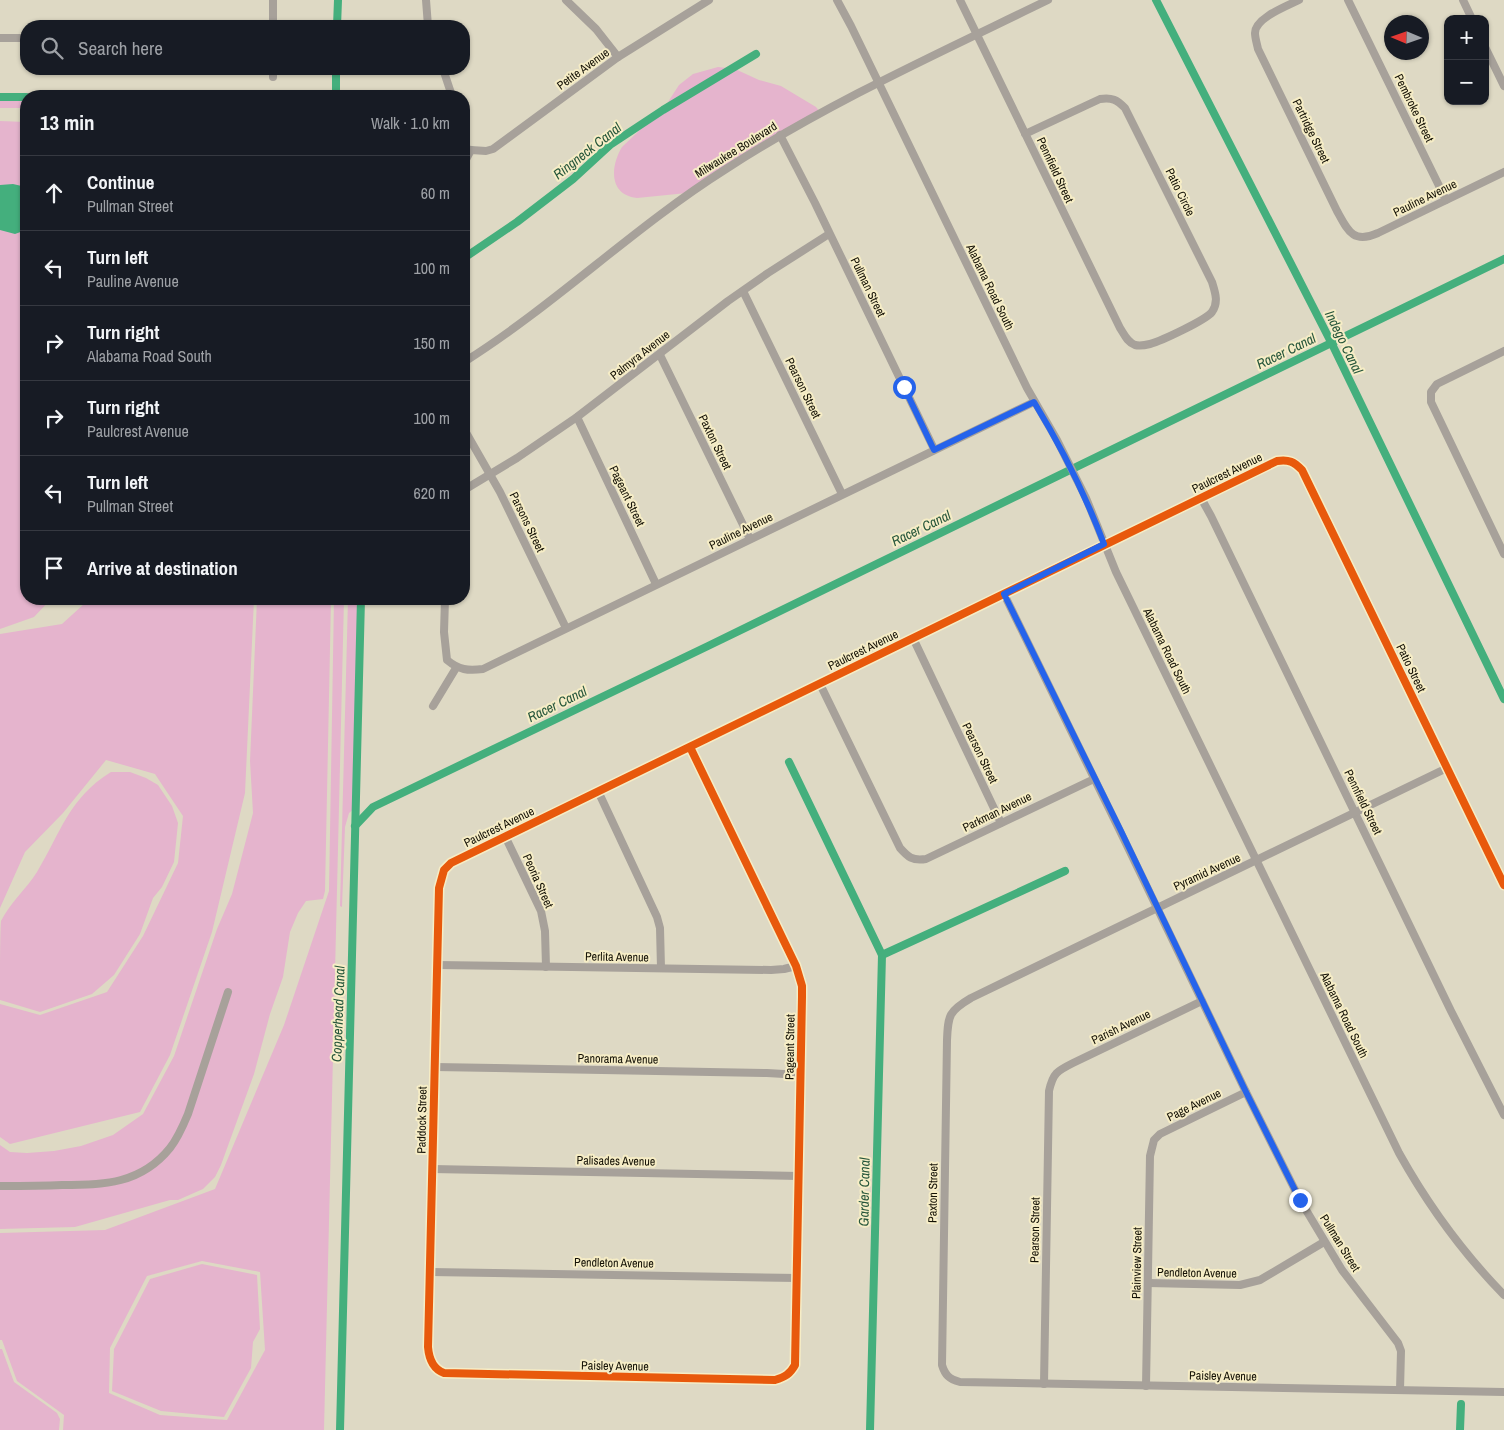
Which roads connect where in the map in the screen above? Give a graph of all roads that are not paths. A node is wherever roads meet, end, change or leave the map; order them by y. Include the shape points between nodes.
1 (273, 0) edge
2 (426, 0) edge
3 (566, 0) edge
4 (837, 0) edge
5 (960, 0) edge
6 (1048, 0) edge
7 (1299, 0) edge
8 (1348, 0) edge
9 (1462, 0) edge
10 (706, 1) edge
11 (1470, 15) edge
12 (273, 20) edge
13 (428, 20) edge
14 (976, 35) junction
15 (0, 38) edge
16 (20, 38) edge
17 (1489, 55) edge
18 (618, 57) junction
19 (444, 75) edge
20 (878, 83) junction
21 (1504, 86) edge
22 (450, 90) edge
23 (1025, 134) junction
24 (780, 135) junction
25 (470, 150) edge
26 (1504, 172) edge
27 (1446, 200) junction
28 (829, 234) junction
29 (1354, 236) joint
30 (742, 291) junction
31 (1136, 345) joint
32 (1504, 351) edge
33 (660, 355) junction
34 (470, 358) edge
35 (1034, 402) junction
36 (577, 418) junction
37 (470, 439) edge
38 (934, 450) junction
39 (1295, 462) joint
40 (491, 475) junction
41 (470, 487) edge
42 (842, 494) junction
43 (1201, 498) junction
44 (750, 539) junction
45 (1104, 544) junction
46 (1504, 554) edge
47 (656, 584) junction
48 (1004, 594) junction
49 (445, 605) edge
50 (566, 628) junction
51 (913, 638) junction
52 (456, 668) junction
53 (820, 684) junction
54 (433, 706) dead end
55 (690, 747) junction
56 (1447, 768) junction
57 (1094, 778) junction
58 (598, 791) junction
59 (1355, 812) junction
60 (1001, 823) junction
61 (506, 836) junction
62 (1257, 860) junction
63 (444, 870) joint
64 (1504, 885) edge
65 (1157, 908) junction
66 (437, 965) junction
67 (796, 966) junction
68 (546, 967) junction
69 (661, 968) junction
70 (228, 992) dead end
71 (1202, 1001) junction
72 (951, 1013) joint
73 (435, 1067) junction
74 (801, 1075) junction
75 (1052, 1077) joint
76 (1246, 1092) junction
77 (1504, 1115) edge
78 (1154, 1140) joint
79 (432, 1169) junction
80 (799, 1176) junction
81 (0, 1186) edge
82 (1324, 1242) junction
83 (430, 1272) junction
84 (798, 1278) junction
85 (1148, 1283) junction
86 (1504, 1295) edge
87 (437, 1370) joint
88 (791, 1372) joint
89 (944, 1374) joint
90 (1044, 1384) junction
91 (1146, 1386) junction
92 (1400, 1390) junction
93 (1504, 1392) edge

1 - 12 street
2 - 13 street
3 - 18 street via 596,29
4 - 20 street, Alabama Road South
5 - 14 street, Pennfield Street
6 - 14 street, Milwaukee Boulevard
7 - 29 street, Partridge Street via 1269,15 1257,25 1255,32 1262,57 1337,211
8 - 27 street, Pembroke Street
9 - 11 street
10 - 18 street, Petite Avenue
14 - 20 street, Milwaukee Boulevard
14 - 23 street, Pennfield Street
15 - 16 street
17 - 21 street
18 - 25 street, Petite Avenue via 499,146 486,151
19 - 22 street
20 - 24 street, Milwaukee Boulevard
20 - 35 street, Alabama Road South
23 - 31 street, Pennfield Street via 1120,328 1129,342
23 - 31 street, Patio Circle via 1100,99 1110,97 1126,108 1216,293 1212,312 1205,318 1149,345
24 - 28 street, Pullman Street
24 - 34 street, Milwaukee Boulevard via 688,194
26 - 27 street, Pauline Avenue
27 - 29 street, Pauline Avenue via 1369,237
28 - 30 street, Palmyra Avenue
28 - 38 street, Pullman Street
30 - 33 street, Palmyra Avenue
30 - 42 street, Pearson Street
32 - 46 street via 1437,384 1431,392 1434,411
33 - 36 street, Palmyra Avenue
33 - 44 street, Paxton Street
35 - 38 street, Pauline Avenue
35 - 45 street, Alabama Road South via 1067,460
36 - 40 street, Palmyra Avenue
36 - 47 street, Pageant Street
37 - 40 street, Parsons Street
38 - 42 street, Pauline Avenue
39 - 43 street, Paulcrest Avenue via 1277,461
39 - 56 street, Patio Street via 1307,479
40 - 41 street, Palmyra Avenue
40 - 50 street, Parsons Street
42 - 44 street, Pauline Avenue
43 - 45 street, Paulcrest Avenue
43 - 59 street, Pennfield Street
44 - 47 street, Pauline Avenue
45 - 48 street, Paulcrest Avenue
45 - 62 street, Alabama Road South
47 - 50 street, Pauline Avenue
48 - 51 street, Paulcrest Avenue
48 - 57 street, Pullman Street
49 - 52 street via 447,660
50 - 52 street, Pauline Avenue via 482,669
51 - 53 street, Paulcrest Avenue
51 - 60 street, Pearson Street
52 - 54 street
53 - 55 street, Paulcrest Avenue
53 - 60 street, Parkman Avenue via 900,848 909,858 926,859
55 - 58 street, Paulcrest Avenue
55 - 67 street, Pageant Street
56 - 59 street, Pyramid Avenue
56 - 64 street, Patio Street
57 - 60 street, Parkman Avenue
57 - 65 street, Pullman Street
58 - 61 street, Paulcrest Avenue
58 - 69 street via 657,916
59 - 62 street, Pyramid Avenue
59 - 77 street, Pennfield Street
61 - 63 street, Paulcrest Avenue via 450,863
61 - 68 street, Peoria Street via 541,912
62 - 65 street, Pyramid Avenue
62 - 86 street, Alabama Road South via 1412,1177 1444,1225
63 - 66 street, Paddock Street via 439,888
65 - 71 street, Pullman Street
65 - 72 street, Pyramid Avenue via 971,998
66 - 68 street, Perlita Avenue
66 - 73 street, Paddock Street
67 - 69 street, Perlita Avenue via 771,970
67 - 74 street, Pageant Street via 802,986
68 - 69 street, Perlita Avenue
70 - 81 street via 188,1114 174,1141 159,1159 132,1178 102,1185
71 - 75 street, Parish Avenue via 1072,1063
71 - 76 street, Pullman Street
72 - 89 street, Paxton Street via 947,1040
73 - 74 street, Panorama Avenue
73 - 79 street, Paddock Street
74 - 80 street, Pageant Street
75 - 90 street, Pearson Street via 1049,1090
76 - 78 street, Page Avenue via 1160,1134
76 - 82 street, Pullman Street
78 - 85 street, Plainview Street via 1150,1156
79 - 80 street, Palisades Avenue
79 - 83 street, Paddock Street
80 - 84 street, Pageant Street
82 - 85 street, Pendleton Avenue via 1250,1284
82 - 92 street, Pullman Street via 1398,1343 1401,1351
83 - 84 street, Pendleton Avenue
83 - 87 street, Paddock Street via 429,1356
84 - 88 street, Pageant Street via 796,1356
85 - 91 street, Plainview Street
87 - 88 street, Paisley Avenue via 453,1375 775,1380 785,1378
89 - 90 street, Paisley Avenue via 960,1382
90 - 91 street, Paisley Avenue
91 - 92 street, Paisley Avenue
92 - 93 street, Paisley Avenue

